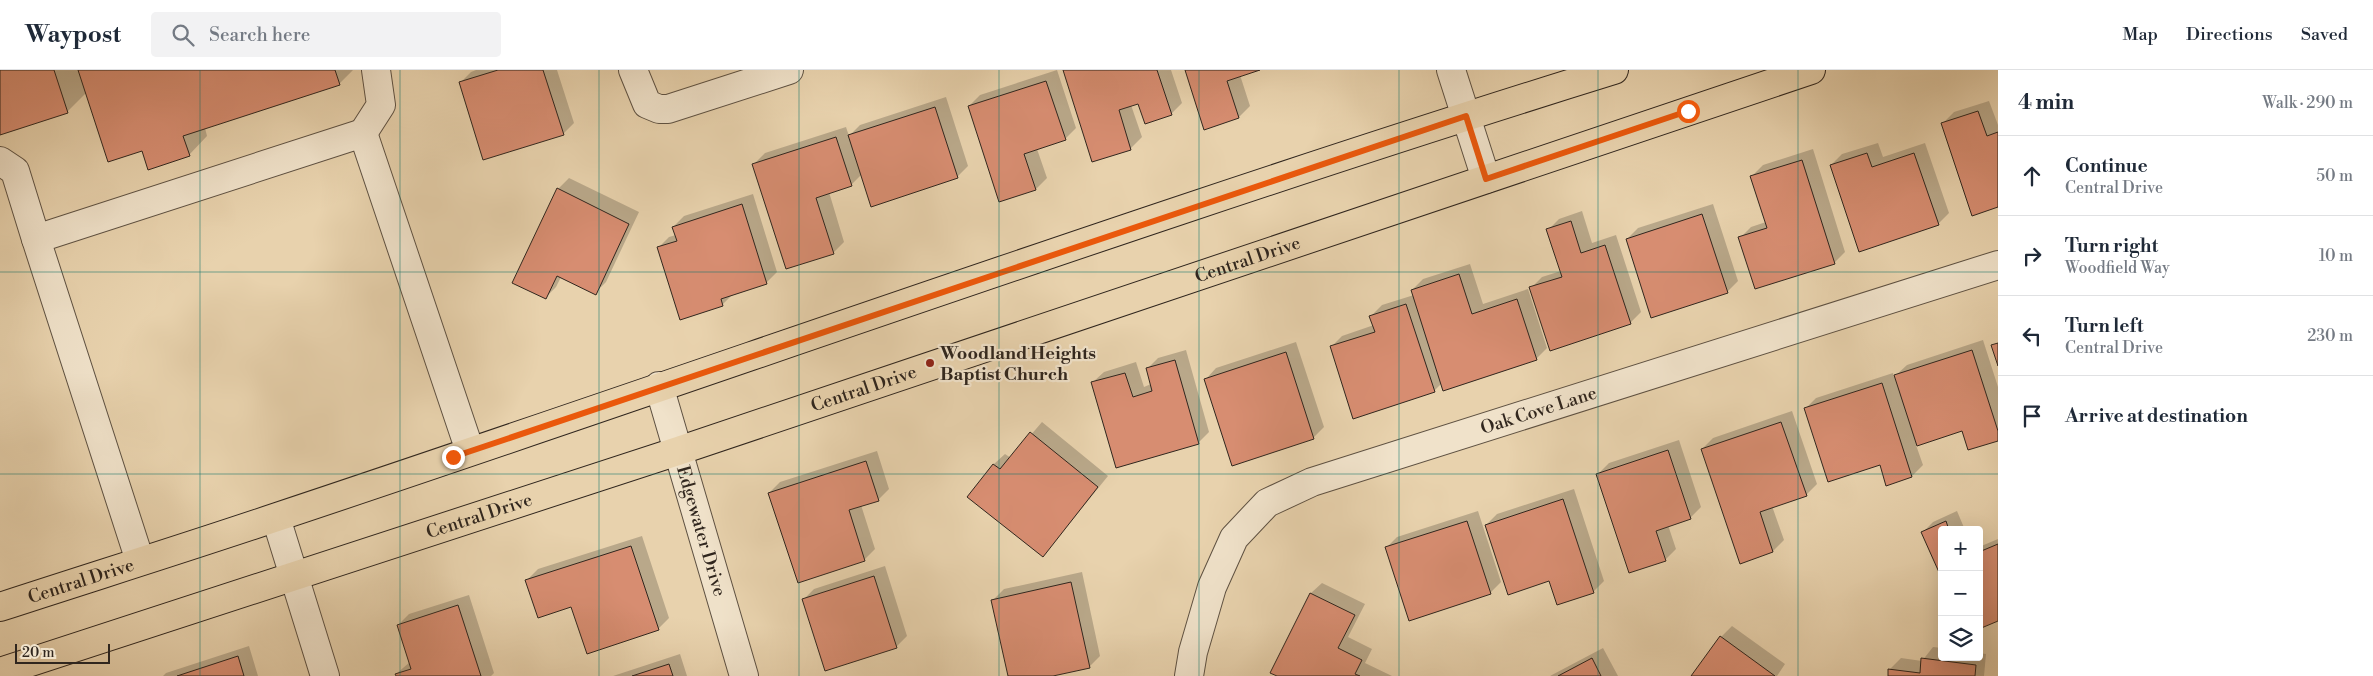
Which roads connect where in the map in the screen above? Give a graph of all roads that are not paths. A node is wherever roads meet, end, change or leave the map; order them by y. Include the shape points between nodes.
1 (376, 70) edge
2 (633, 70) edge
3 (789, 70) edge
4 (1451, 70) edge
5 (1614, 70) edge
6 (1811, 70) edge
7 (1466, 116) junction
8 (363, 133) junction
9 (0, 161) edge
10 (1486, 179) junction
11 (36, 239) junction
12 (1998, 266) edge
13 (660, 386) junction
14 (470, 451) junction
15 (678, 451) junction
16 (276, 518) junction
17 (140, 561) junction
18 (294, 577) junction
19 (0, 607) edge
20 (0, 672) edge
21 (325, 676) edge
22 (744, 676) edge
23 (1189, 676) edge

1 - 8 street via 381,105
2 - 3 street via 647,104 658,109 668,109
4 - 7 street
5 - 7 main road, Central Drive
6 - 10 main road, Central Drive
7 - 10 street
7 - 13 main road, Central Drive
8 - 11 street
8 - 14 street
9 - 11 street via 15,171
10 - 15 main road, Central Drive
11 - 17 street
12 - 23 street, Oak Cove Lane via 1312,482 1267,503 1234,538 1212,587 1192,652
13 - 14 main road, Central Drive
13 - 15 street, Edgewater Drive
14 - 16 main road, Central Drive
15 - 18 main road, Central Drive
15 - 22 street, Edgewater Drive
16 - 17 main road, Central Drive
16 - 18 street
17 - 19 main road, Central Drive
18 - 20 main road, Central Drive
18 - 21 street

